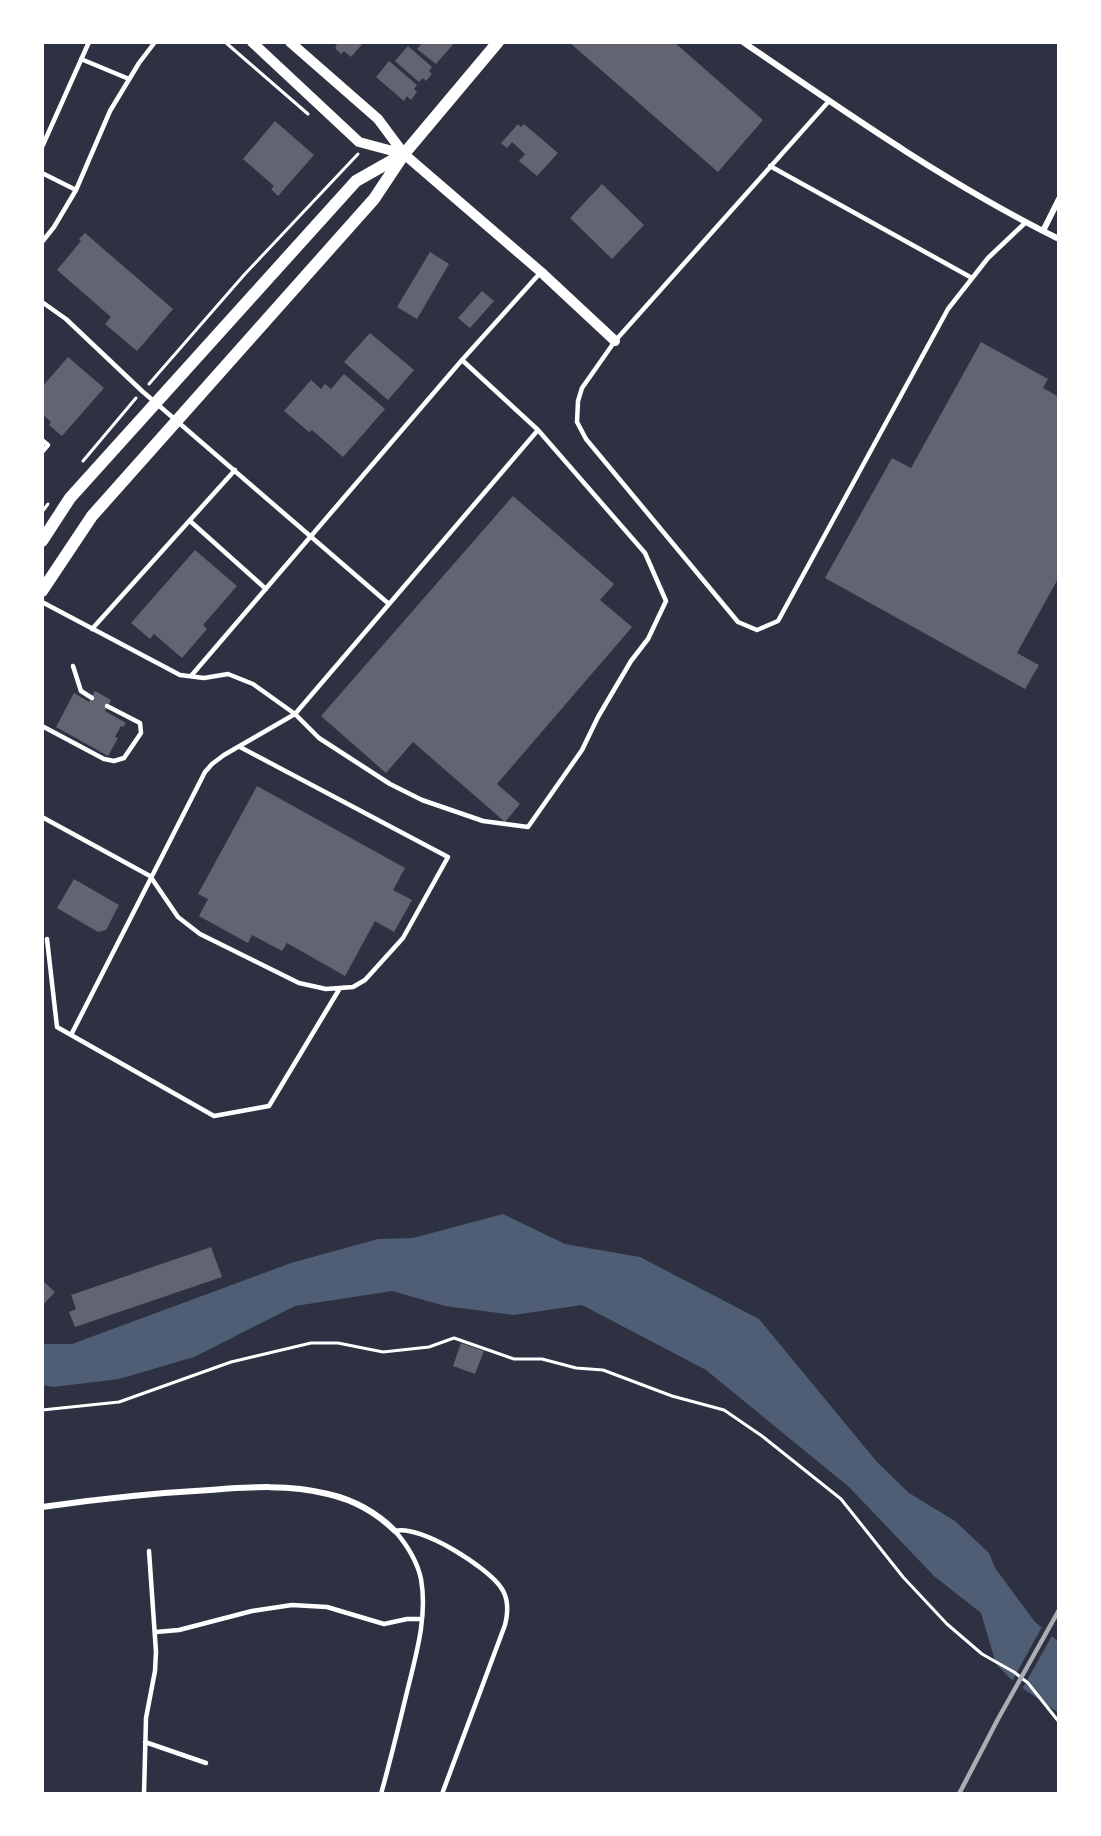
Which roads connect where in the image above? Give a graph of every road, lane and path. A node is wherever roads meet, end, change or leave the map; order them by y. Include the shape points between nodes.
1 (89, 42) edge
2 (155, 42) edge
3 (252, 42) edge
4 (290, 42) edge
5 (498, 42) edge
6 (743, 42) edge
7 (81, 59) junction
8 (129, 79) junction
9 (829, 101) junction
10 (42, 147) edge
11 (364, 148) dead end
12 (404, 154) junction
13 (770, 166) junction
14 (42, 173) edge
15 (76, 190) junction
16 (1059, 199) edge
17 (1026, 222) junction
18 (1043, 231) junction
19 (1059, 239) edge
20 (42, 242) edge
21 (541, 272) junction
22 (972, 278) junction
23 (42, 302) edge
24 (615, 340) junction
25 (462, 360) junction
26 (155, 376) dead end
27 (134, 399) dead end
28 (155, 403) junction
29 (177, 420) junction
30 (538, 430) junction
31 (42, 440) edge
32 (42, 452) edge
33 (76, 469) dead end
34 (235, 470) junction
35 (49, 504) dead end
36 (42, 512) edge
37 (190, 521) junction
38 (311, 536) junction
39 (42, 541) edge
40 (266, 589) junction
41 (42, 591) edge
42 (42, 602) edge
43 (389, 604) junction
44 (92, 629) junction
45 (73, 666) dead end
46 (191, 676) junction
47 (92, 698) dead end
48 (107, 706) dead end
49 (295, 714) junction
50 (42, 726) edge
51 (239, 747) junction
52 (43, 818) edge
53 (150, 876) junction
54 (47, 939) dead end
55 (340, 988) junction
56 (71, 1035) junction
57 (42, 1410) edge
58 (42, 1507) edge
59 (395, 1531) junction
60 (149, 1551) dead end
61 (423, 1619) junction
62 (156, 1632) junction
63 (1059, 1722) edge
64 (145, 1742) junction
65 (206, 1763) dead end
66 (144, 1794) edge
67 (381, 1794) edge
68 (442, 1794) edge

1 - 7 lane
2 - 8 lane
3 - 12 street via 359,142
4 - 12 street via 378,119
5 - 12 main road
6 - 9 street
7 - 8 lane
7 - 10 lane
8 - 15 lane via 110,111
9 - 13 lane
9 - 17 street via 955,182
11 - 26 path via 244,274
12 - 21 street
12 - 28 main road via 356,181
12 - 29 main road via 374,199
13 - 22 lane
13 - 24 lane
14 - 15 lane
15 - 20 lane
16 - 18 street
17 - 18 street
17 - 22 lane
18 - 19 street
21 - 24 street
21 - 25 lane
22 - 24 lane via 948,309 778,621 757,630 738,622 586,439 577,422 582,388
23 - 28 lane via 66,319
25 - 30 lane
25 - 38 lane
27 - 33 path
28 - 29 lane
28 - 39 main road via 70,498
29 - 34 lane
29 - 41 main road via 92,516
30 - 43 lane
30 - 49 lane via 645,553 666,601 582,750 528,827 483,821 422,800 319,738
31 - 32 lane via 48,445
34 - 37 lane
34 - 38 lane
35 - 36 path
37 - 40 lane
37 - 44 lane
38 - 40 lane
38 - 43 lane
40 - 46 lane
42 - 44 lane
43 - 49 lane
44 - 46 lane via 180,675
45 - 47 lane via 81,691
46 - 49 lane via 228,674 254,684
48 - 50 lane via 140,723 141,733 124,758 104,759
49 - 51 lane
51 - 53 lane via 205,772
51 - 55 lane via 448,857 404,938 365,980 353,987
52 - 53 lane
53 - 55 lane via 178,917 200,934 299,982 326,989
53 - 56 lane
54 - 56 lane via 57,1027
55 - 56 lane via 269,1106 214,1116
57 - 63 path via 119,1402 231,1362 311,1343 338,1342 383,1352 429,1347 454,1338 514,1359 542,1359 603,1370 672,1396 724,1410 762,1436 841,1499 903,1577 947,1624 982,1654 1028,1683
58 - 59 street via 178,1492 290,1488 350,1501 376,1514
59 - 61 lane via 413,1555 419,1571
59 - 68 lane via 416,1531 446,1546 488,1574 507,1602 505,1625
60 - 62 lane
61 - 62 lane via 384,1624 327,1607 292,1605
61 - 67 lane
62 - 64 lane via 156,1664
64 - 65 lane
64 - 66 lane

